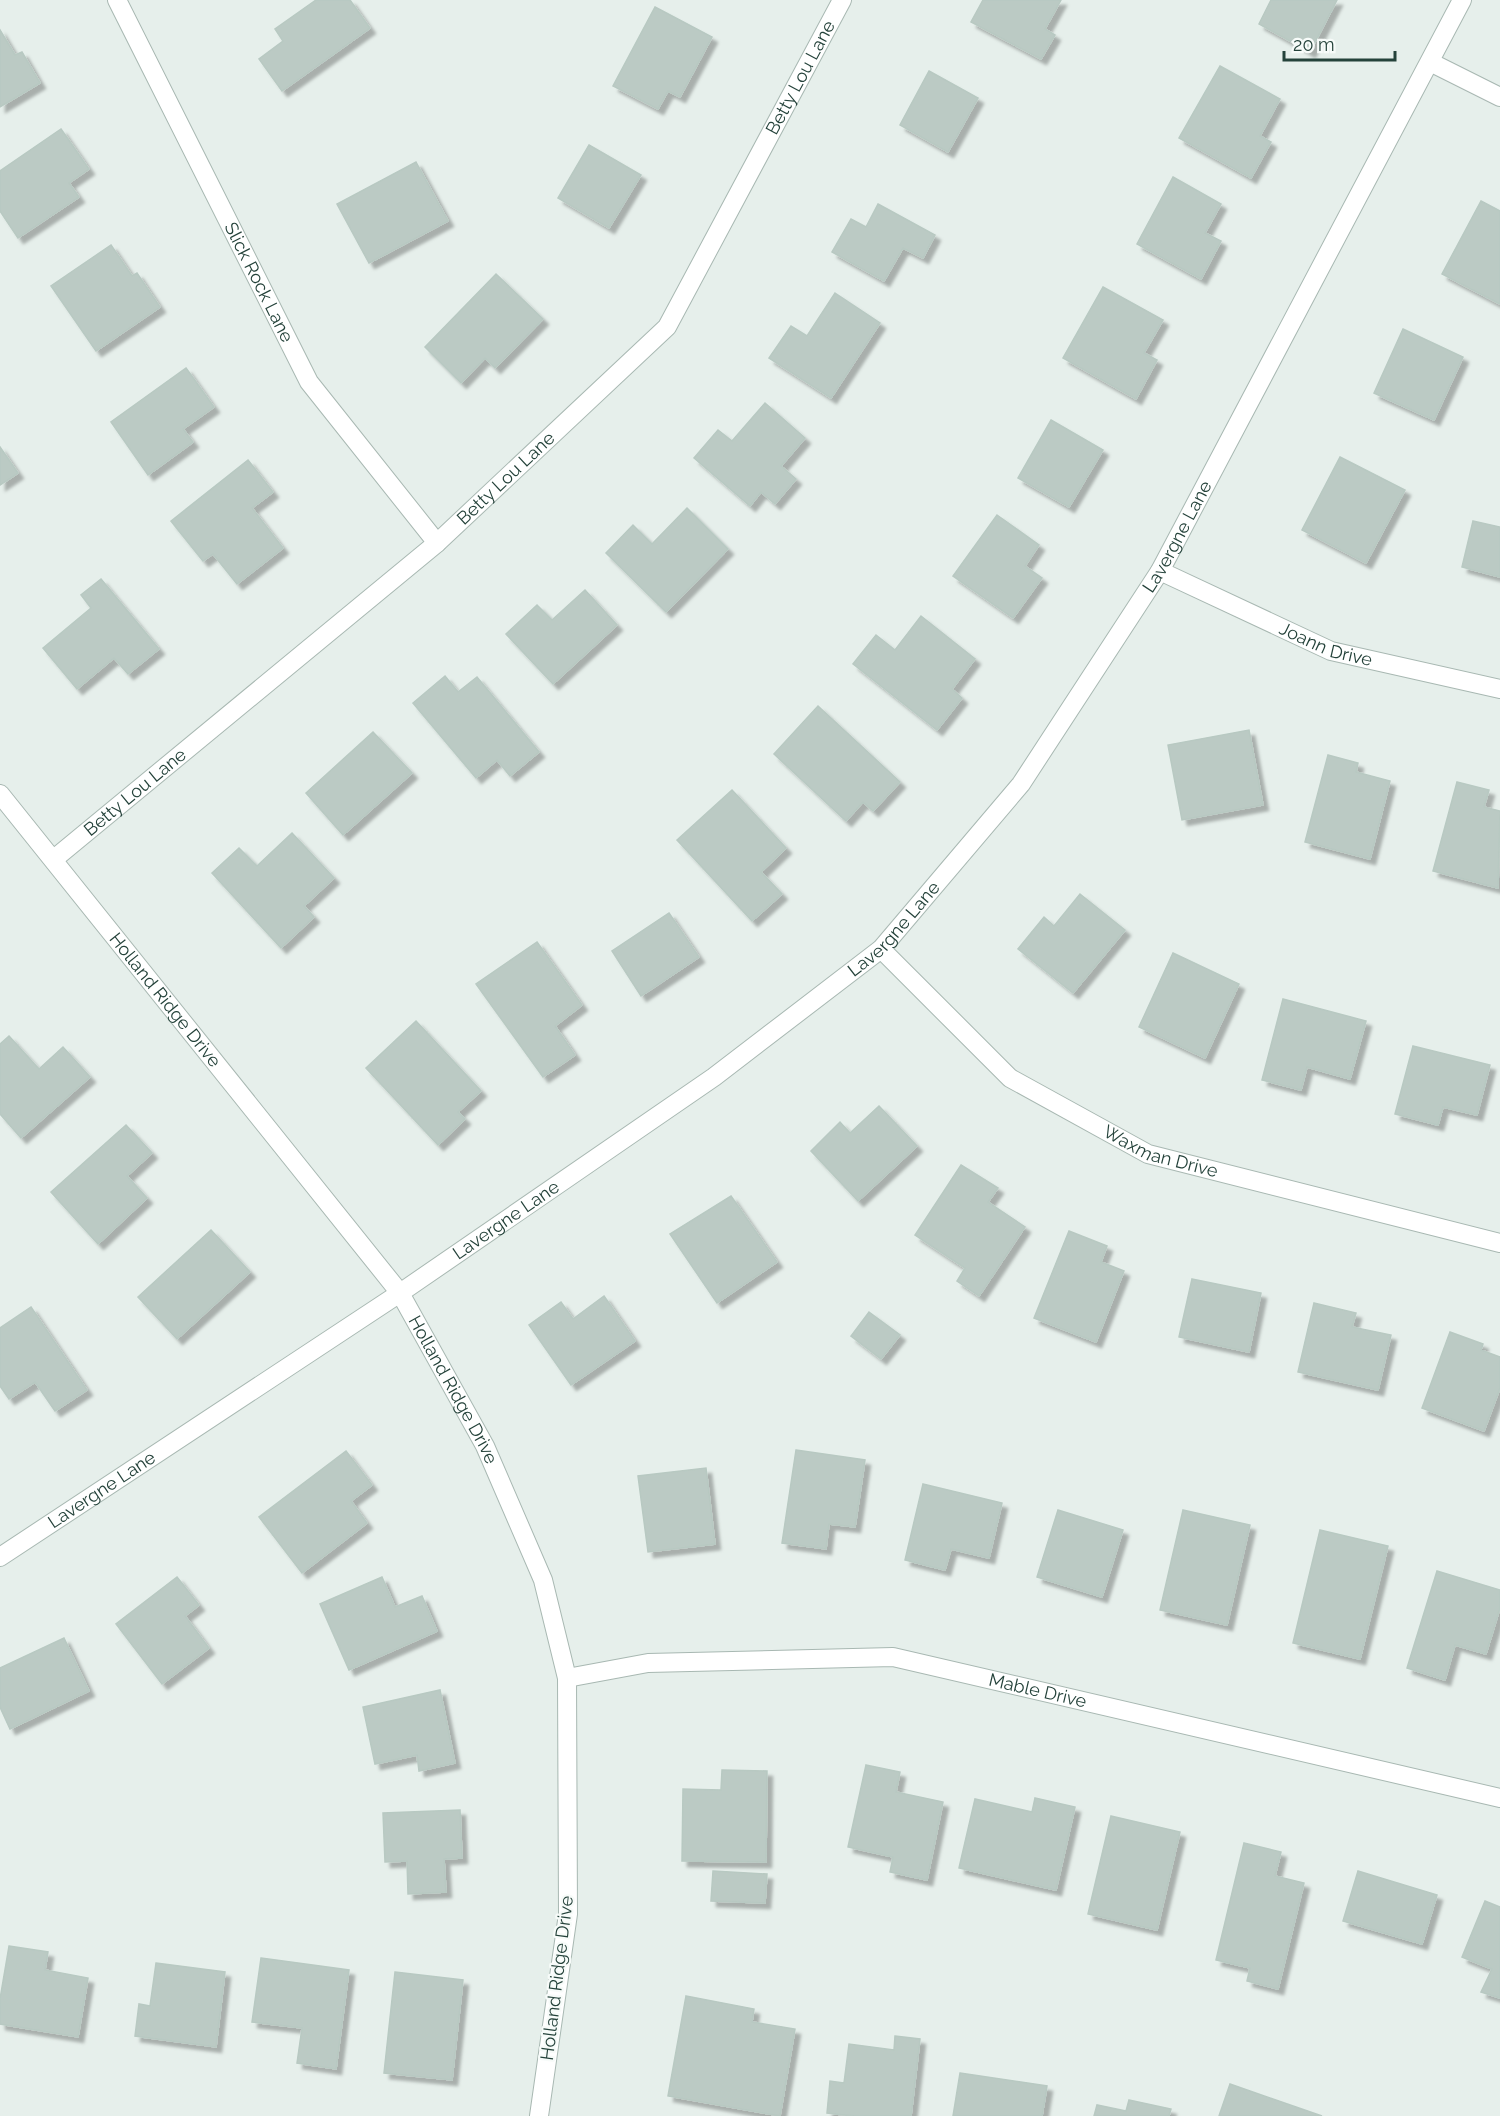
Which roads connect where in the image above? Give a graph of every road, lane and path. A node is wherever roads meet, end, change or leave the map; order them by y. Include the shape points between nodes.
1 (117, 0) edge
2 (842, 0) edge
3 (1462, 0) edge
4 (1430, 62) junction
5 (1500, 97) edge
6 (437, 543) junction
7 (1160, 571) junction
8 (1500, 689) edge
9 (0, 794) edge
10 (54, 859) junction
11 (881, 949) junction
12 (1500, 1243) edge
13 (400, 1293) junction
14 (0, 1557) edge
15 (567, 1678) junction
16 (1500, 1798) edge
17 (539, 2116) edge

1 - 6 street, Slick Rock Lane via 309,382
2 - 6 street, Betty Lou Lane via 667,327
3 - 4 street, Lavergne Lane
4 - 5 street
4 - 7 street, Lavergne Lane
6 - 10 street, Betty Lou Lane
7 - 8 street, Joann Drive via 1331,651
7 - 11 street, Lavergne Lane via 1021,784
9 - 10 street, Holland Ridge Drive
10 - 13 street, Holland Ridge Drive
11 - 12 street, Waxman Drive via 1010,1078 1148,1154
11 - 13 street, Lavergne Lane via 714,1077
13 - 14 street, Lavergne Lane
13 - 15 street, Holland Ridge Drive via 485,1446 543,1581
15 - 16 street, Mable Drive via 648,1663 893,1657
15 - 17 street, Holland Ridge Drive via 568,1914

